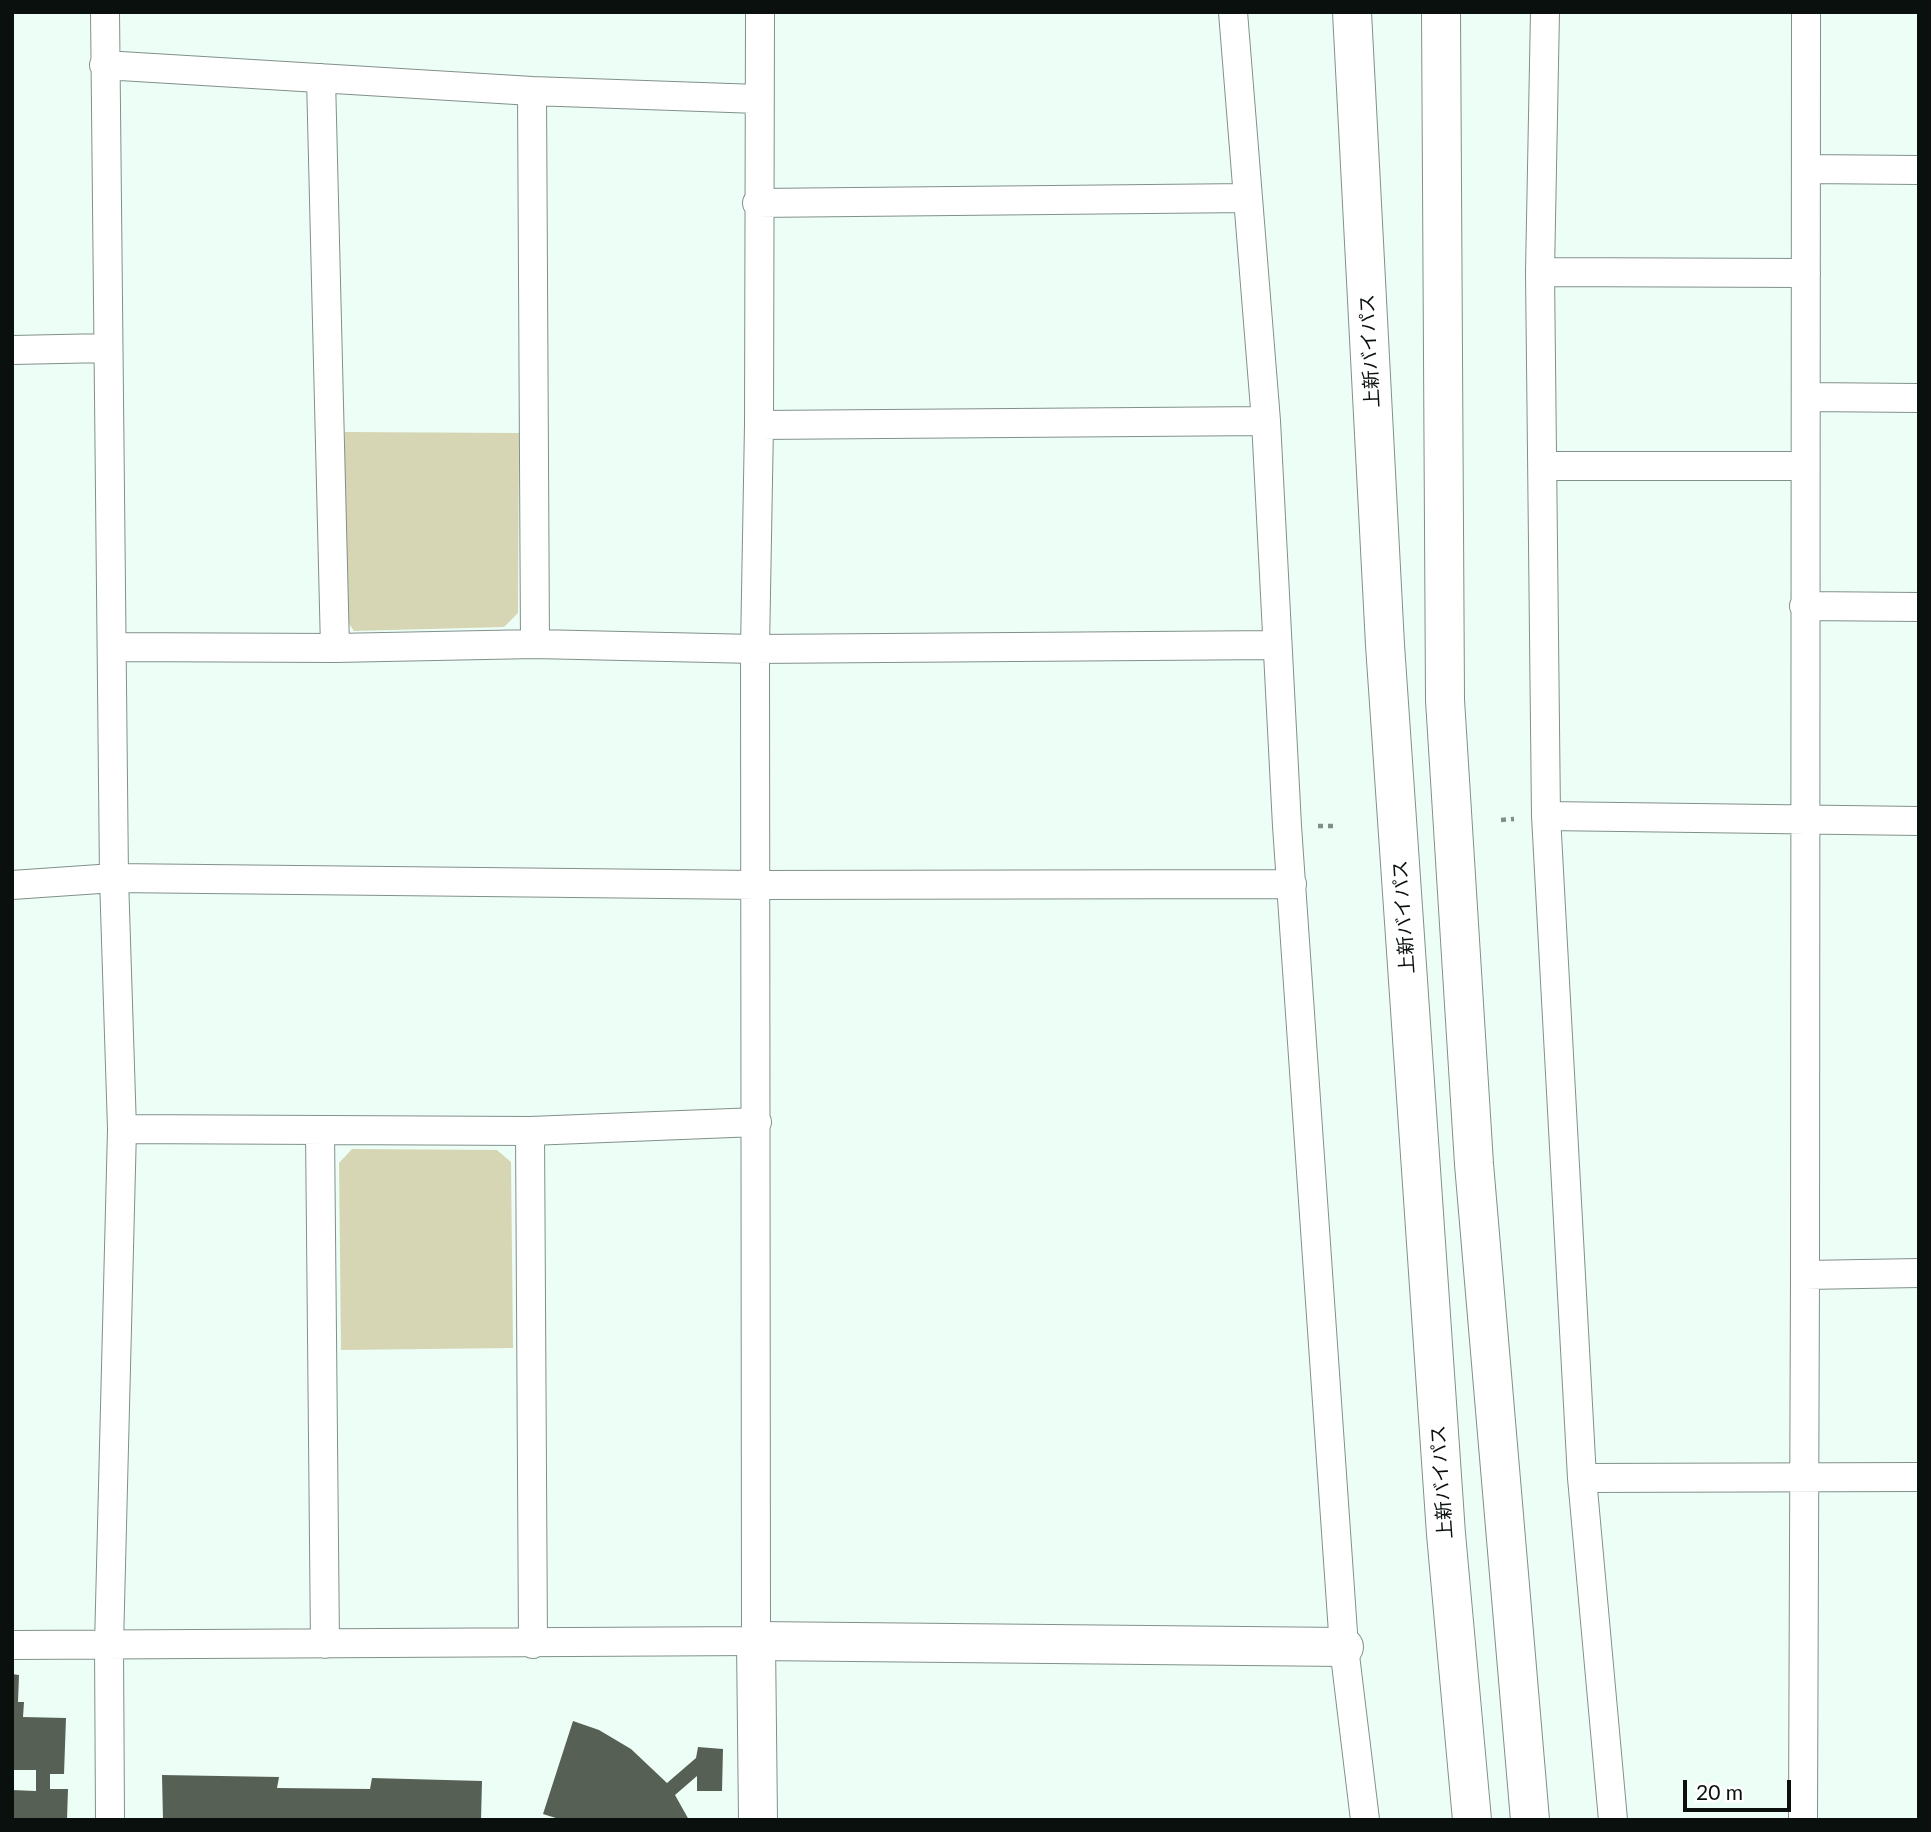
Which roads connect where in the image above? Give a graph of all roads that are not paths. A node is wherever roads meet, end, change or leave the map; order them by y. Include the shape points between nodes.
1 (105, 12) edge
2 (760, 12) edge
3 (1233, 12) edge
4 (1352, 12) edge
5 (1441, 12) edge
6 (1545, 12) edge
7 (1806, 12) edge
8 (104, 65) junction
9 (321, 78) junction
10 (532, 90) junction
11 (758, 99) junction
12 (1806, 169) junction
13 (1919, 170) edge
14 (1248, 198) junction
15 (757, 203) junction
16 (1540, 272) junction
17 (1806, 273) junction
18 (107, 348) junction
19 (12, 349) edge
20 (1806, 397) junction
21 (1919, 398) edge
22 (1266, 421) junction
23 (759, 425) junction
24 (1542, 466) junction
25 (1805, 466) junction
26 (1804, 606) junction
27 (1919, 607) edge
28 (535, 644) junction
29 (1277, 645) junction
30 (112, 647) junction
31 (335, 648) junction
32 (755, 649) junction
33 (1546, 816) junction
34 (1803, 820) junction
35 (1919, 821) edge
36 (114, 878) junction
37 (1292, 884) junction
38 (12, 885) edge
39 (757, 885) junction
40 (757, 1122) junction
41 (122, 1129) junction
42 (320, 1130) junction
43 (530, 1131) junction
44 (1919, 1273) edge
45 (1805, 1275) junction
46 (1919, 1477) edge
47 (1582, 1478) junction
48 (1804, 1479) junction
49 (756, 1641) junction
50 (325, 1644) junction
51 (533, 1644) junction
52 (12, 1645) edge
53 (109, 1645) junction
54 (1344, 1647) junction
55 (110, 1820) edge
56 (758, 1820) edge
57 (1365, 1820) edge
58 (1472, 1820) edge
59 (1530, 1820) edge
60 (1613, 1820) edge
61 (1803, 1820) edge

1 - 8 street
2 - 11 street
3 - 14 street
4 - 58 main road, 上新バイパス via 1385,645 1445,1520
5 - 59 main road via 1445,700 1474,1164
6 - 16 street
7 - 12 street
8 - 9 street
8 - 18 street
9 - 10 street
9 - 31 street
10 - 11 street
10 - 28 street
11 - 15 street
12 - 13 street
12 - 17 street
14 - 15 street
14 - 22 street
15 - 23 street
16 - 17 street
16 - 24 street
17 - 20 street
18 - 19 street
18 - 30 street
20 - 21 street
20 - 25 street
22 - 23 street
22 - 29 street
23 - 32 street
24 - 25 street
24 - 33 street
25 - 26 street
26 - 27 street
26 - 34 street
28 - 31 street
28 - 32 street
29 - 32 street
29 - 37 street
30 - 31 street
30 - 36 street
32 - 39 street
33 - 34 street
33 - 47 street
34 - 35 street
34 - 45 street
36 - 38 street
36 - 39 street
36 - 41 street
37 - 39 street
37 - 54 street
39 - 40 street
40 - 43 street
40 - 49 street
41 - 42 street
41 - 53 street
42 - 43 street
42 - 50 street
43 - 51 street
44 - 45 street
45 - 48 street
46 - 48 street
47 - 48 street
47 - 60 street
48 - 61 street
49 - 51 street
49 - 54 main road
49 - 56 main road
50 - 51 street
50 - 53 street
52 - 53 street
53 - 55 street
54 - 57 street

